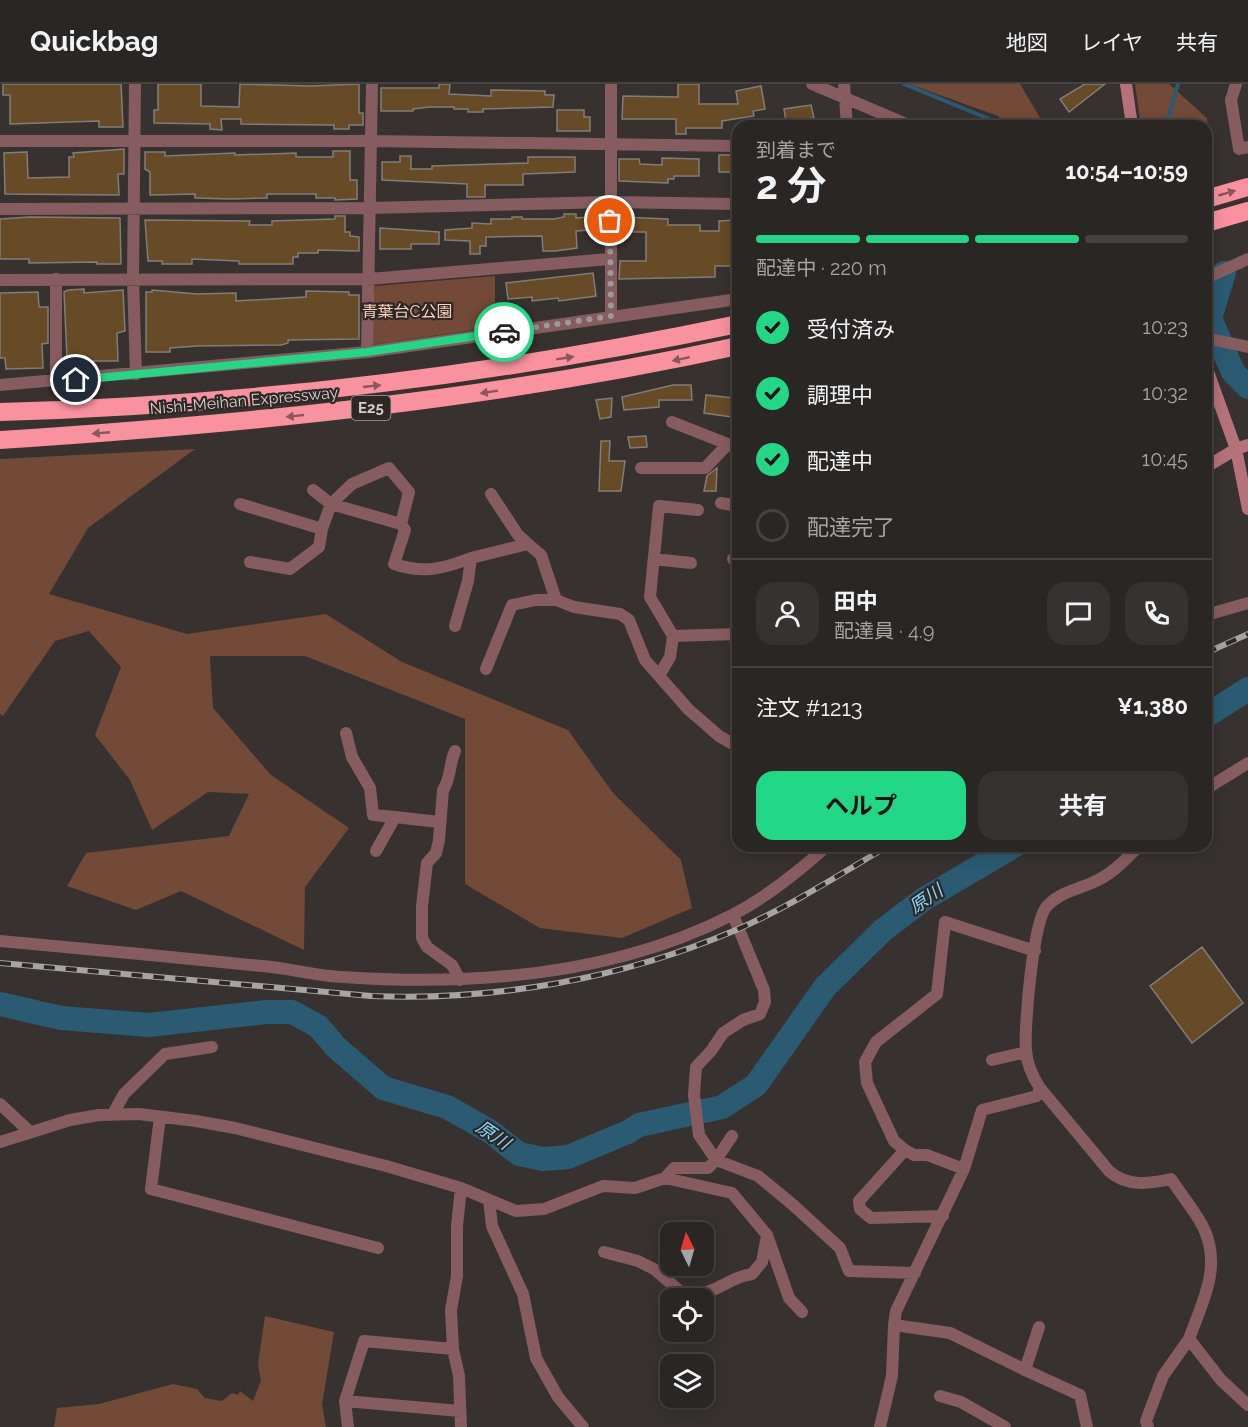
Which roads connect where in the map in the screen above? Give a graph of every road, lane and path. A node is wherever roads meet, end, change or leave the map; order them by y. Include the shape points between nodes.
1 (135, 84) edge
2 (372, 84) edge
3 (611, 84) edge
4 (812, 84) edge
5 (844, 84) edge
6 (1126, 84) edge
7 (1236, 84) edge
8 (845, 97) junction
9 (847, 120) edge
10 (897, 120) edge
11 (1131, 120) edge
12 (0, 141) edge
13 (134, 141) junction
14 (371, 141) junction
15 (611, 145) junction
16 (732, 146) edge
17 (1248, 147) edge
18 (1248, 187) edge
19 (1212, 197) edge
20 (610, 202) junction
21 (732, 204) edge
22 (134, 208) junction
23 (369, 208) junction
24 (0, 209) edge
25 (1248, 211) edge
26 (1212, 221) edge
27 (610, 259) junction
28 (1248, 259) edge
29 (1212, 275) edge
30 (133, 278) junction
31 (56, 279) junction
32 (369, 279) junction
33 (0, 280) edge
34 (732, 299) edge
35 (611, 316) junction
36 (732, 325) edge
37 (1212, 339) edge
38 (732, 347) edge
39 (1248, 347) edge
40 (367, 352) junction
41 (136, 374) junction
42 (1212, 380) edge
43 (56, 382) junction
44 (0, 385) edge
45 (0, 412) edge
46 (672, 422) dead end
47 (0, 440) edge
48 (732, 446) edge
49 (1242, 447) edge
50 (1212, 464) edge
51 (641, 468) dead end
52 (313, 490) dead end
53 (491, 494) dead end
54 (721, 503) dead end
55 (240, 504) dead end
56 (332, 504) junction
57 (732, 505) edge
58 (1248, 509) edge
59 (698, 510) dead end
60 (401, 524) junction
61 (322, 529) junction
62 (528, 544) junction
63 (471, 558) junction
64 (654, 559) junction
65 (250, 562) dead end
66 (692, 563) dead end
67 (556, 600) junction
68 (1248, 603) edge
69 (1212, 613) edge
70 (455, 626) dead end
71 (732, 634) edge
72 (673, 636) junction
73 (486, 669) dead end
74 (660, 674) junction
75 (346, 733) dead end
76 (732, 744) edge
77 (455, 751) dead end
78 (1248, 763) edge
79 (1212, 785) edge
80 (395, 817) junction
81 (439, 822) junction
82 (376, 851) dead end
83 (820, 852) edge
84 (1132, 852) edge
85 (733, 915) junction
86 (0, 941) edge
87 (1035, 951) junction
88 (460, 980) junction
89 (212, 1047) dead end
90 (1026, 1052) junction
91 (992, 1060) dead end
92 (1040, 1088) junction
93 (0, 1104) edge
94 (113, 1114) junction
95 (160, 1117) junction
96 (30, 1132) junction
97 (732, 1136) dead end
98 (0, 1142) edge
99 (905, 1150) junction
100 (717, 1160) junction
101 (964, 1169) junction
102 (665, 1178) junction
103 (461, 1188) junction
104 (489, 1200) junction
105 (944, 1216) junction
106 (767, 1235) junction
107 (378, 1248) dead end
108 (604, 1252) dead end
109 (915, 1273) junction
110 (802, 1312) dead end
111 (894, 1325) junction
112 (1039, 1327) dead end
113 (1189, 1339) junction
114 (453, 1349) junction
115 (1025, 1370) junction
116 (940, 1396) dead end
117 (345, 1401) junction
118 (1248, 1406) edge
119 (460, 1412) junction
120 (348, 1427) edge
121 (461, 1427) edge
122 (583, 1427) edge
123 (880, 1427) edge
124 (1005, 1427) edge
125 (1087, 1427) edge
126 (1149, 1427) edge

1 - 13 street
2 - 14 street
3 - 15 street
4 - 8 street
5 - 8 street
6 - 11 street
7 - 17 street via 1231,100 1239,149
8 - 9 street
8 - 10 street
12 - 13 street
13 - 14 street
13 - 22 street
14 - 15 street
14 - 23 street
15 - 16 street
15 - 20 street
19 -> 18 highway
20 - 21 street
20 - 23 street
20 - 27 street
22 - 23 street
22 - 24 street
22 - 30 street
23 - 32 street
25 - 26 highway
27 - 32 street
27 - 35 street
28 - 29 street
30 - 31 street
30 - 32 street
30 - 41 street
31 - 33 street
31 - 43 street
32 - 40 street
34 - 35 street
35 - 40 street
45 -> 36 highway, Nishi-Meihan Expressway / E25 via 125,407 382,384 574,357
37 - 39 street
38 -> 47 highway, Nishi-Meihan Expressway / E25 via 580,378 395,405
40 - 41 street
41 - 43 street
42 - 49 street
43 - 44 street
46 - 48 street
48 - 51 street via 705,468
49 - 50 street
49 - 58 street
52 - 56 street
53 - 62 street
54 - 57 street
55 - 61 street
56 - 60 street
56 - 60 street via 352,484 389,468 409,492
56 - 61 street
59 - 64 street via 659,506
60 - 63 street via 405,530 394,564 409,569 441,570
61 - 65 street via 319,547 290,569
62 - 63 street
62 - 67 street via 542,555
63 - 70 street
64 - 66 street
64 - 72 street via 650,597
67 - 73 street via 512,605
67 - 74 street via 574,608 620,614 629,620 645,660
68 - 69 street
71 - 72 street
72 - 74 street via 670,657
74 - 76 street via 688,709
75 - 80 street via 352,757 370,788 373,815
77 - 81 street via 448,782 442,790
78 - 79 street
80 - 81 street
80 - 82 street
81 - 88 street via 436,853 427,863 422,938 427,947 452,965
83 - 85 street
84 - 87 street via 1107,874 1061,894 1046,907
85 - 88 street via 608,960 508,977
85 - 100 street via 764,990 765,1002 760,1014 723,1033 696,1067 694,1095 699,1135
86 - 88 street via 278,967 340,977
87 - 90 street via 1025,1026
87 - 99 street via 945,922 937,994 876,1042 865,1062 867,1083 894,1141
89 - 94 street via 165,1054 124,1094
90 - 91 street
90 - 92 street via 1031,1075
92 - 101 street via 1037,1096 982,1110
92 - 113 street via 1118,1179 1145,1183 1171,1179 1204,1229 1211,1280
93 - 96 street
94 - 95 street
94 - 96 street via 70,1120
95 - 103 street via 235,1128
95 - 107 street via 151,1189
96 - 98 street
97 - 100 street
99 - 101 street
99 - 105 street via 859,1201 860,1209 871,1218
100 - 102 street via 708,1168 674,1168
100 - 109 street via 758,1176 840,1248 849,1271
101 - 105 street
102 - 104 street via 635,1188 603,1186 544,1209 516,1211
102 - 106 street via 732,1193
103 - 104 street
103 - 114 street via 457,1276 451,1310
104 - 122 street via 492,1226 523,1294 536,1358 558,1397
105 - 109 street
106 - 108 street via 762,1262 752,1274 735,1277 704,1293 682,1293 654,1269
106 - 110 street via 789,1298
109 - 111 street via 896,1311
111 - 115 street via 950,1333
111 - 123 street via 891,1376
112 - 115 street
113 - 118 street via 1221,1380
113 - 126 street via 1163,1376 1146,1421
114 - 117 street via 364,1341
114 - 119 street
115 - 125 street via 1080,1395
116 - 124 street via 961,1402
117 - 119 street
117 - 120 street
119 - 121 street

